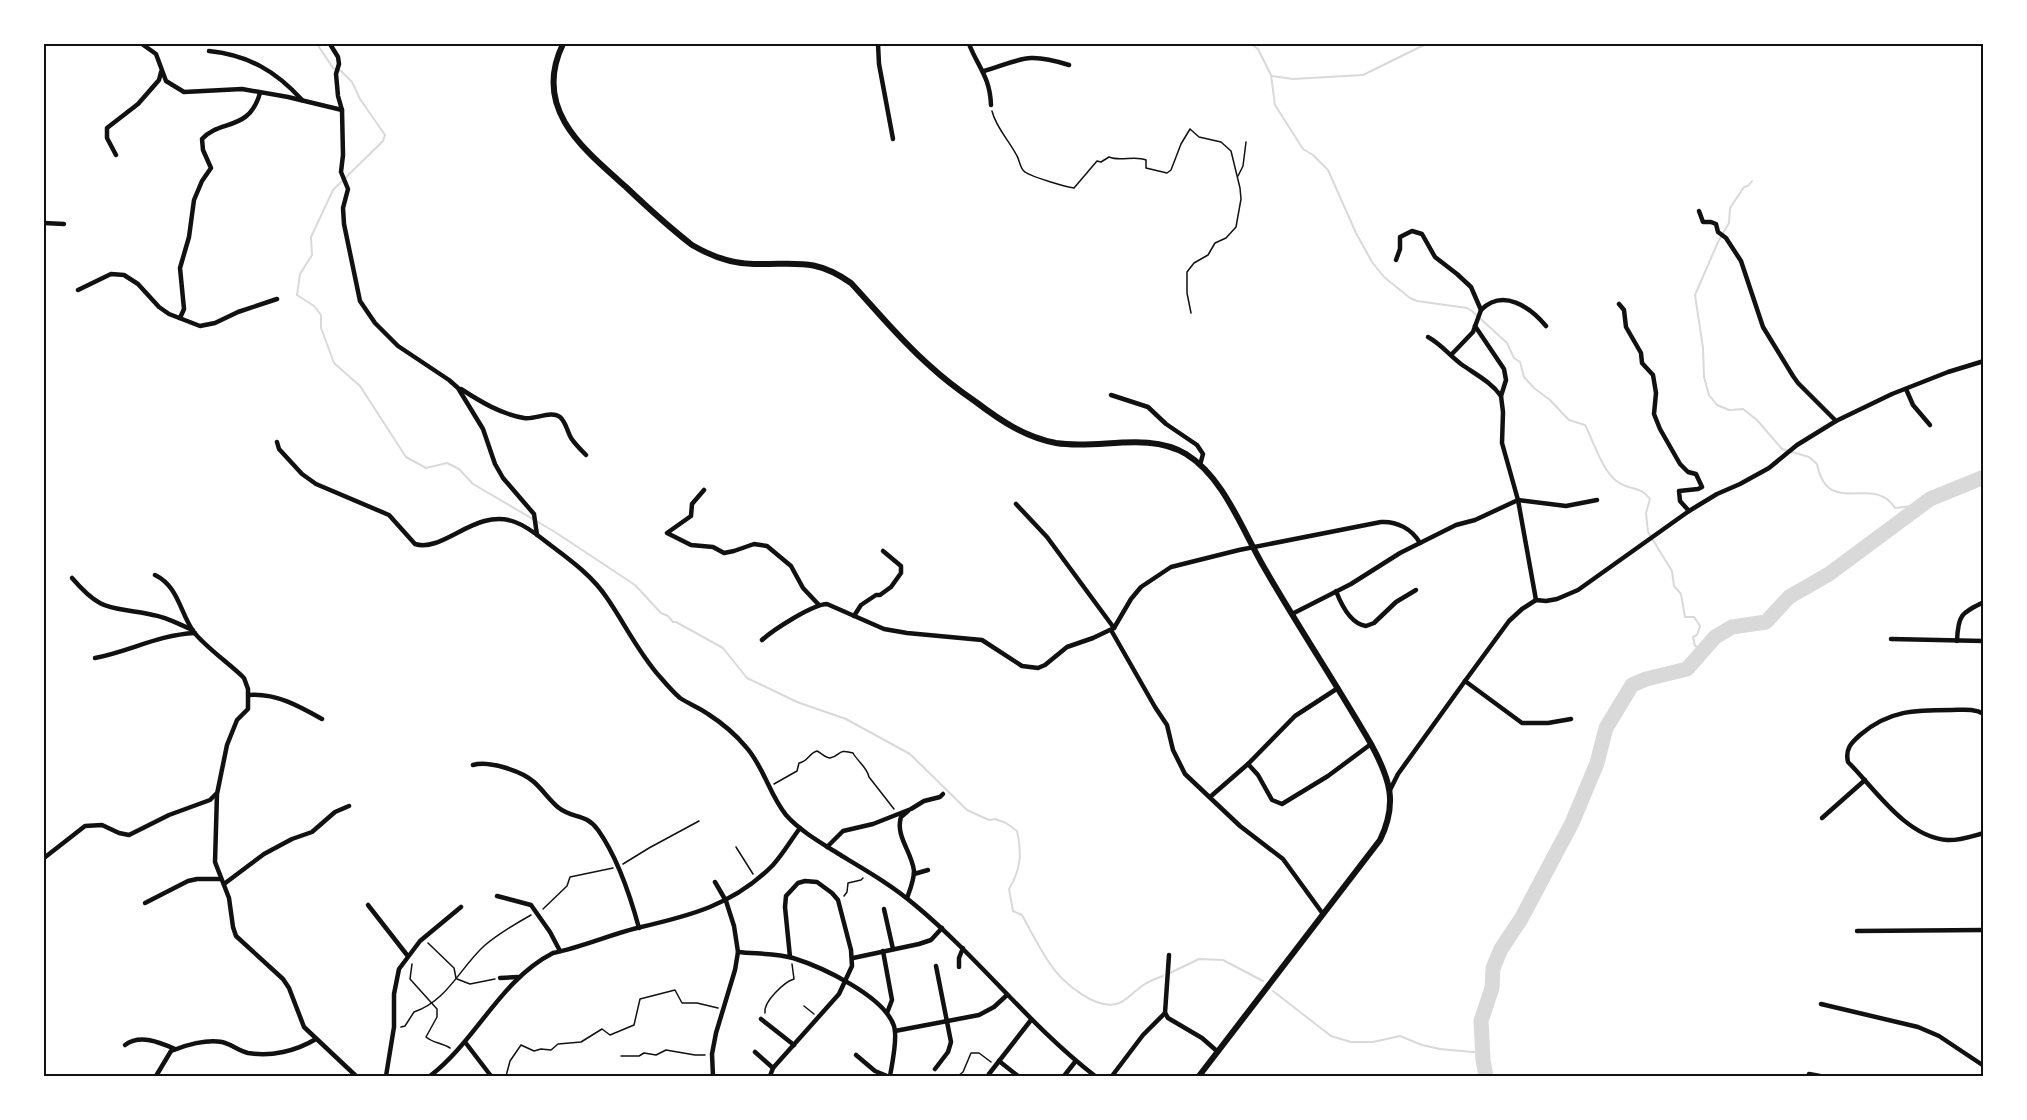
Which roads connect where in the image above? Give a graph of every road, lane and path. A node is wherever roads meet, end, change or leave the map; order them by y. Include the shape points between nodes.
1 (142, 44) edge
2 (330, 44) edge
3 (563, 44) edge
4 (878, 44) edge
5 (969, 44) edge
6 (209, 51) dead end
7 (1069, 65) dead end
8 (984, 71) junction
9 (161, 72) junction
10 (260, 93) junction
11 (302, 100) junction
12 (991, 105) joint
13 (342, 110) junction
14 (893, 139) dead end
15 (1246, 142) dead end
16 (116, 155) dead end
17 (1238, 177) junction
18 (1699, 211) dead end
19 (44, 223) edge
20 (64, 224) dead end
21 (1396, 260) dead end
22 (78, 290) dead end
23 (277, 299) dead end
24 (1619, 304) dead end
25 (1480, 312) junction
26 (1191, 313) dead end
27 (180, 318) junction
28 (1475, 326) junction
29 (1546, 326) dead end
30 (1428, 337) dead end
31 (1451, 355) junction
32 (1983, 361) edge
33 (458, 388) junction
34 (1906, 389) junction
35 (1111, 395) dead end
36 (1501, 396) junction
37 (1836, 421) junction
38 (1930, 425) dead end
39 (277, 442) dead end
40 (586, 455) dead end
41 (1200, 465) junction
42 (704, 490) dead end
43 (1518, 500) junction
44 (1597, 500) dead end
45 (1016, 504) dead end
46 (1689, 511) junction
47 (537, 535) junction
48 (1420, 543) junction
49 (1253, 547) junction
50 (883, 552) dead end
51 (155, 574) dead end
52 (72, 578) dead end
53 (1416, 590) dead end
54 (1336, 591) junction
55 (1534, 601) junction
56 (1983, 602) edge
57 (819, 605) junction
58 (1292, 614) junction
59 (854, 616) junction
60 (1113, 629) junction
61 (194, 632) junction
62 (1891, 639) dead end
63 (762, 640) dead end
64 (1957, 640) junction
65 (1983, 641) edge
66 (94, 658) dead end
67 (1465, 681) junction
68 (1338, 688) junction
69 (249, 695) junction
70 (1983, 714) edge
71 (322, 719) dead end
72 (1571, 719) dead end
73 (1371, 744) junction
74 (1248, 764) junction
75 (473, 765) dead end
76 (1865, 780) junction
77 (768, 787) junction
78 (1390, 790) junction
79 (217, 794) junction
80 (943, 794) dead end
81 (1210, 797) junction
82 (349, 806) dead end
83 (911, 809) junction
84 (896, 814) junction
85 (1822, 818) dead end
86 (699, 821) dead end
87 (800, 828) junction
88 (1983, 833) edge
89 (736, 847) dead end
90 (827, 847) junction
91 (44, 858) edge
92 (617, 866) junction
93 (928, 870) dead end
94 (868, 872) junction
95 (914, 874) junction
96 (757, 879) junction
97 (222, 882) junction
98 (715, 882) dead end
99 (497, 896) dead end
100 (907, 898) junction
101 (838, 900) junction
102 (726, 901) junction
103 (145, 903) dead end
104 (368, 905) dead end
105 (461, 907) dead end
106 (884, 909) dead end
107 (1323, 914) junction
108 (639, 928) junction
109 (942, 928) junction
110 (1983, 930) edge
111 (1857, 931) dead end
112 (424, 938) junction
113 (963, 948) junction
114 (893, 950) junction
115 (560, 951) junction
116 (883, 951) junction
117 (738, 952) junction
118 (408, 955) junction
119 (1169, 955) dead end
120 (790, 957) junction
121 (853, 958) junction
122 (936, 966) dead end
123 (959, 967) dead end
124 (518, 976) junction
125 (500, 978) joint
126 (456, 979) junction
127 (845, 982) junction
128 (1007, 995) junction
129 (434, 1003) junction
130 (1821, 1004) dead end
131 (804, 1006) dead end
132 (723, 1009) junction
133 (887, 1013) junction
134 (1165, 1013) junction
135 (819, 1018) junction
136 (761, 1019) joint
137 (1031, 1020) junction
138 (947, 1022) junction
139 (394, 1027) junction
140 (895, 1031) junction
141 (316, 1039) junction
142 (465, 1042) junction
143 (794, 1045) junction
144 (125, 1046) dead end
145 (175, 1049) junction
146 (755, 1052) dead end
147 (1218, 1052) junction
148 (456, 1053) junction
149 (712, 1054) junction
150 (856, 1055) dead end
151 (621, 1056) dead end
152 (1075, 1062) junction
153 (997, 1063) junction
154 (1983, 1066) edge
155 (773, 1068) junction
156 (934, 1069) dead end
157 (989, 1074) dead end
158 (1809, 1074) dead end
159 (156, 1077) edge
160 (356, 1077) edge
161 (386, 1077) edge
162 (430, 1077) edge
163 (491, 1077) edge
164 (506, 1077) edge
165 (713, 1077) edge
166 (770, 1077) edge
167 (889, 1077) edge
168 (958, 1077) edge
169 (1018, 1077) edge
170 (1064, 1077) edge
171 (1095, 1077) edge
172 (1112, 1077) edge
173 (1200, 1077) edge
174 (1820, 1077) edge

1 - 9 street via 156,54
2 - 13 street via 338,57 336,74
3 - 41 street via 555,68 554,90 567,128 596,160 692,245 734,261 803,263 840,275 930,366 1018,431 1045,441 1077,445 1128,443 1170,447
4 - 14 street
5 - 8 street
6 - 11 street via 230,53 255,63 282,80
7 - 8 street via 1031,57
8 - 12 street
9 - 10 street via 173,87 187,93 229,89
9 - 16 street via 159,80 138,104 107,128 107,138
10 - 11 street
10 - 27 street via 257,103 239,121 202,139 211,168 197,191 180,268 184,309
11 - 13 street
12 - 17 path via 995,123 1022,169 1065,187 1074,188 1097,161 1109,157 1140,157 1146,160 1146,168 1167,173 1190,129 1199,137 1227,146
13 - 33 street via 341,172 348,189 344,224 364,309 398,346
15 - 17 path
17 - 26 path via 1241,199 1236,227 1187,272
18 - 37 street via 1703,222 1716,224 1741,261 1763,327 1798,383
19 - 20 street
21 - 25 street via 1400,237 1412,231 1422,234 1434,257 1471,287
22 - 27 street via 111,274 124,275 159,307
23 - 27 street via 207,325
24 - 46 street via 1642,362 1653,375 1654,414 1660,429 1680,464 1695,474 1702,487 1679,491 1680,501
25 - 28 street
25 - 29 street via 1490,304 1510,300 1536,314
28 - 31 street
28 - 36 street via 1504,369 1506,386
30 - 31 street
31 - 36 street
32 - 34 street
33 - 40 street via 509,414 532,419 556,415
33 - 47 street via 483,429 503,478 534,514
34 - 37 street
34 - 38 street via 1916,410
35 - 41 street via 1148,407 1197,445 1203,454
36 - 43 street via 1502,443
37 - 46 street via 1795,446 1769,468
39 - 47 street via 302,474 316,484 389,515 415,544 429,545 494,518 517,522
41 - 49 street via 1214,479
42 - 57 street via 692,504 691,516 667,533 691,545 713,547 724,553 754,544 767,546 791,566
43 - 44 street via 1566,506
43 - 48 street
43 - 55 street
45 - 60 street via 1047,537
46 - 55 street via 1578,590 1557,599
47 - 77 street via 592,579 661,678 748,749
48 - 49 street via 1408,529 1386,521
48 - 54 street
49 - 58 street
49 - 60 street via 1164,571 1141,587
50 - 59 street via 901,566 901,573 891,587 861,605
51 - 61 street via 170,586
52 - 61 street via 92,599 112,609 154,615
53 - 54 street via 1366,626 1358,624 1343,607
54 - 58 street
55 - 67 street via 1509,621
56 - 64 street via 1961,615
57 - 59 street via 830,604
57 - 63 street
58 - 68 street
59 - 60 street via 894,631 981,640 1016,664 1029,668 1045,665 1067,647
60 - 81 street via 1167,725 1178,763
61 - 66 street via 168,635
61 - 69 street via 244,678
62 - 64 street
64 - 65 street
67 - 72 street via 1522,723
67 - 78 street
68 - 73 street
68 - 74 street via 1295,716
69 - 71 street via 281,699
69 - 79 street via 248,709 237,720 227,745
70 - 76 street via 1976,710 1902,712 1874,724 1847,750 1848,762
73 - 74 street via 1282,804 1272,800
73 - 78 street
74 - 81 street
75 - 92 street via 487,763 531,779 560,809 586,818 600,832
76 - 85 street
76 - 88 street via 1910,826 1924,834 1947,840
77 - 84 path via 797,771 799,763 813,752 830,758 839,751 847,751 868,771
77 - 87 street
78 - 107 street via 1389,817 1380,840
79 - 91 street via 129,835 102,825 85,826
79 - 97 street via 215,862
80 - 83 street
81 - 107 street via 1283,859
82 - 97 street via 335,812 312,832 264,854
83 - 84 street
83 - 95 street via 901,817 900,826
84 - 90 street via 843,831
86 - 92 path
87 - 90 street
87 - 96 street via 775,863
89 - 96 path
90 - 94 street
92 - 108 street
93 - 95 street
94 - 100 street
94 - 101 path via 861,880 848,883 847,893
95 - 100 street
96 - 102 street
97 - 103 street via 188,881
97 - 141 street via 236,936 283,979 304,1028
98 - 102 street
99 - 115 street via 531,905
100 - 109 street
101 - 120 street via 817,882 805,881 792,888 785,907
101 - 121 street
102 - 108 street
102 - 117 street
104 - 118 street
105 - 112 street
106 - 114 street
107 - 147 street
108 - 115 street
109 - 113 street
109 - 114 street via 931,940
110 - 111 street
112 - 118 street
112 - 126 path via 450,962
113 - 123 street
113 - 128 street
114 - 116 street
115 - 124 street via 542,958
116 - 121 street
116 - 133 street via 892,1000
117 - 120 street
117 - 132 street
118 - 129 path via 413,967 410,979
118 - 139 street via 395,984
119 - 134 street
120 - 127 street
120 - 136 path via 794,979 785,981 766,1005
121 - 127 street
122 - 138 street
124 - 125 street
124 - 142 street
125 - 126 path via 470,984
126 - 129 path
127 - 133 street
127 - 135 street
128 - 137 street
128 - 138 street via 979,1015
129 - 139 path via 414,1012 405,1026
129 - 148 path via 438,1016 426,1037 442,1042
130 - 154 street via 1918,1026
131 - 135 path
132 - 149 street
132 - 164 path via 682,1003 675,990 640,999 634,1025 610,1035 602,1029 581,1042 558,1044 551,1050 534,1051 521,1045 510,1061
133 - 140 street
134 - 147 street
134 - 172 street
135 - 143 street
136 - 143 street
137 - 152 street
137 - 153 street
138 - 140 street
138 - 156 street via 950,1047
139 - 161 street
140 - 167 street
141 - 145 street via 285,1052 252,1053 213,1041
141 - 160 street
142 - 148 street
142 - 163 street
143 - 155 street
144 - 145 street via 147,1040
145 - 159 street
146 - 155 street
147 - 173 street
148 - 162 street
149 - 151 path via 666,1050 654,1055
149 - 165 street
150 - 167 street
152 - 170 street
152 - 171 street
153 - 157 street
153 - 168 path via 971,1053
153 - 169 street
155 - 166 street
158 - 174 street

